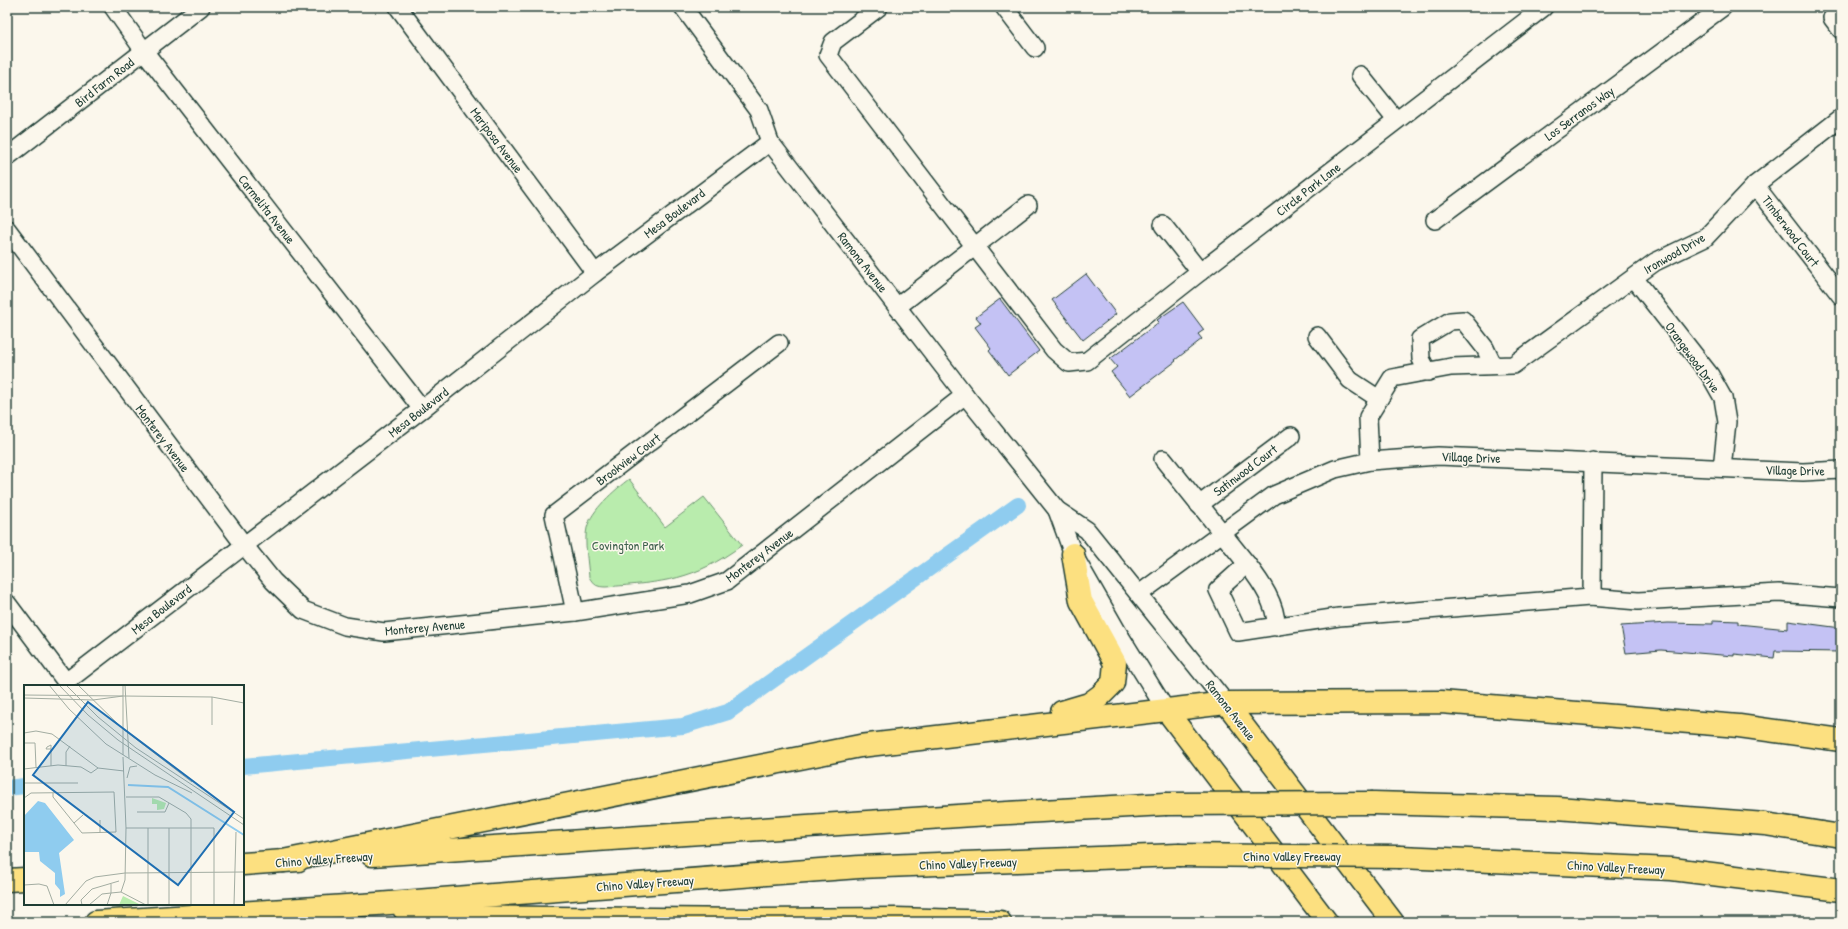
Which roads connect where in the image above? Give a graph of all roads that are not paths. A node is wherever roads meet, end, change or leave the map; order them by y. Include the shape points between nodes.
1 (113, 7) edge
2 (201, 7) edge
3 (398, 7) edge
4 (682, 7) edge
5 (879, 7) edge
6 (1004, 7) edge
7 (1544, 7) edge
8 (1724, 7) edge
9 (1035, 48) dead end
10 (144, 51) junction
11 (1360, 75) dead end
12 (1841, 118) edge
13 (1396, 120) junction
14 (770, 142) junction
15 (7, 157) edge
16 (746, 160) junction
17 (1756, 185) junction
18 (804, 186) junction
19 (1028, 205) dead end
20 (1435, 220) dead end
21 (1162, 225) dead end
22 (7, 229) edge
23 (973, 247) junction
24 (1200, 272) junction
25 (595, 273) junction
26 (1634, 278) junction
27 (1841, 296) edge
28 (897, 306) junction
29 (1317, 336) dead end
30 (779, 343) dead end
31 (1493, 366) junction
32 (1428, 372) junction
33 (965, 395) junction
34 (1379, 399) junction
35 (422, 409) junction
36 (1292, 436) dead end
37 (1163, 459) dead end
38 (1370, 461) junction
39 (1593, 462) junction
40 (1722, 468) junction
41 (1841, 470) edge
42 (1199, 505) junction
43 (1057, 510) junction
44 (1222, 532) junction
45 (244, 545) junction
46 (1073, 554) junction
47 (1247, 564) junction
48 (1139, 594) junction
49 (1592, 597) junction
50 (1841, 598) edge
51 (7, 603) edge
52 (575, 612) junction
53 (1276, 627) junction
54 (1226, 703) junction
55 (1166, 710) junction
56 (997, 730) junction
57 (1841, 740) edge
58 (1841, 836) edge
59 (283, 861) junction
60 (244, 864) edge
61 (24, 879) edge
62 (7, 880) edge
63 (1841, 890) edge
64 (377, 904) junction
65 (96, 922) edge
66 (1000, 922) edge
67 (1328, 922) edge
68 (1393, 922) edge

1 - 10 street, Carmelita Avenue
2 - 10 street, Bird Farm Road
3 - 25 street, Mariposa Avenue
4 - 14 street, Ramona Avenue via 759,110
5 - 23 street via 833,42 828,55
6 - 9 street
7 - 13 street, Circle Park Lane
8 - 20 street, Los Serranos Way
10 - 15 street, Bird Farm Road
10 - 35 street, Carmelita Avenue
11 - 13 street
12 - 17 street, Ironwood Drive
13 - 24 street, Circle Park Lane
14 - 16 street, Mesa Boulevard
14 - 18 street, Ramona Avenue
16 - 18 street via 766,159 777,163
16 - 25 street, Mesa Boulevard
17 - 26 street, Ironwood Drive via 1705,238 1655,262
17 - 27 street, Timberwood Court
18 - 28 street, Ramona Avenue
19 - 23 street
21 - 24 street
22 - 45 street, Monterey Avenue
23 - 24 street, Circle Park Lane via 1054,350 1070,363 1087,361
23 - 28 street
25 - 35 street, Mesa Boulevard
26 - 31 street, Ironwood Drive via 1513,365
26 - 40 street, Orangewood Drive via 1710,376 1723,398 1727,422
28 - 33 street, Ramona Avenue
29 - 34 street via 1350,380
30 - 52 street, Brookview Court via 554,516
31 - 32 street, Ironwood Drive via 1451,367
31 - 32 street via 1484,348 1463,320 1450,321 1420,339 1421,359
32 - 34 street, Ironwood Drive via 1392,378
33 - 43 street, Ramona Avenue
33 - 52 street, Monterey Avenue via 727,581 690,594
34 - 38 street, Ironwood Drive via 1368,417
35 - 45 street, Mesa Boulevard
36 - 42 street, Satinwood Court
37 - 42 street, Satinwood Court
38 - 39 street, Village Drive via 1438,456
38 - 44 street, Village Drive via 1335,469 1274,495
39 - 40 street, Village Drive
39 - 49 street
40 - 41 street, Village Drive via 1803,472
42 - 44 street, Satinwood Court
43 - 46 street, Ramona Avenue
43 - 48 street, Ramona Avenue via 1087,530
44 - 47 street, Satinwood Court
44 - 48 street, Village Drive
45 - 51 street, Mesa Boulevard via 66,682
45 - 52 street, Monterey Avenue via 273,581 303,610 345,626 384,632
46 - 55 street, Ramona Avenue
46 - 56 highway via 1081,601 1115,663 1113,682 1089,704
47 - 53 street, Satinwood Court via 1259,580 1277,616
47 - 53 street via 1218,590 1238,632
48 - 54 street, Ramona Avenue
49 - 50 street via 1638,600 1779,593
49 - 53 street via 1339,617
54 - 55 highway
54 - 57 highway via 1441,702 1738,726
54 - 68 main road, Ramona Avenue
55 - 56 highway
55 - 67 main road, Ramona Avenue
56 - 59 highway via 860,746
58 - 59 highway, Chino Valley Freeway, bridge via 1765,824 1557,808 1373,803 1165,804
59 - 60 highway, Chino Valley Freeway
61 - 62 highway
63 - 64 highway, Chino Valley Freeway, bridge via 1672,869 1400,857 1178,856 859,867
64 - 65 highway, Chino Valley Freeway
64 - 66 highway via 442,917 896,919

